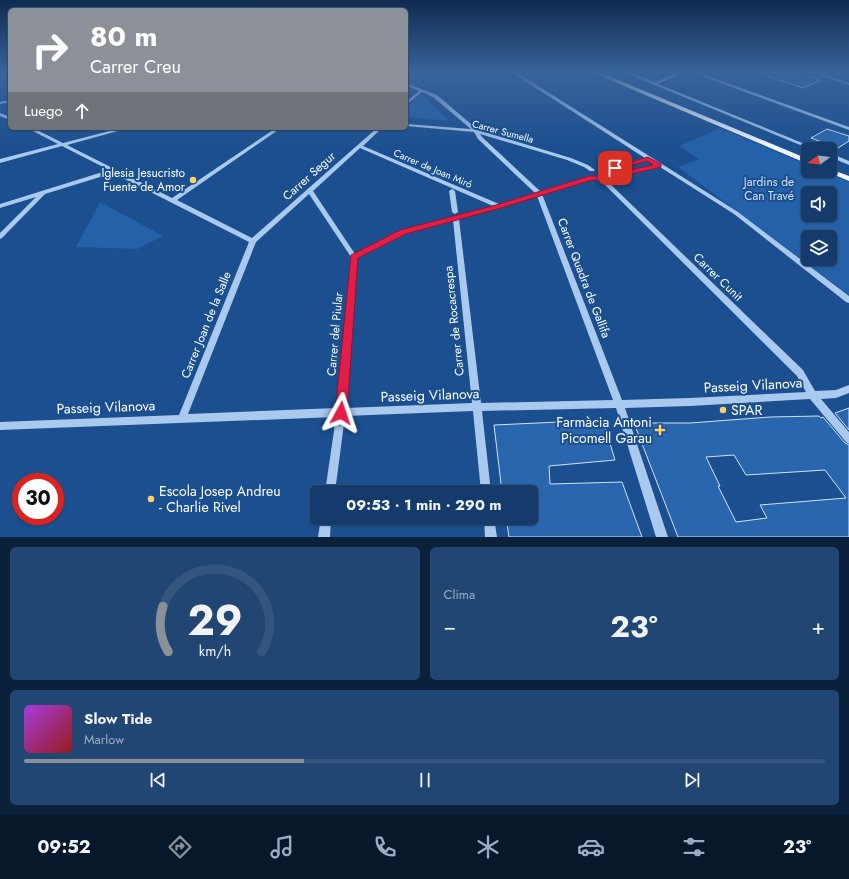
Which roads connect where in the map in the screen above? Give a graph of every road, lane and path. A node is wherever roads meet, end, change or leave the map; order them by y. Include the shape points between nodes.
1 (436, 97) edge
2 (552, 97) edge
3 (653, 97) edge
4 (661, 97) edge
5 (686, 97) edge
6 (761, 97) edge
7 (408, 125) edge
8 (849, 129) edge
9 (33, 130) edge
10 (120, 130) edge
11 (276, 130) edge
12 (378, 130) edge
13 (476, 131) junction
14 (801, 144) edge
15 (64, 145) junction
16 (360, 146) junction
17 (801, 155) edge
18 (837, 158) edge
19 (648, 159) junction
20 (801, 159) edge
21 (0, 161) edge
22 (849, 163) edge
23 (659, 166) junction
24 (592, 170) junction
25 (837, 170) edge
26 (113, 171) junction
27 (837, 174) edge
28 (849, 175) edge
29 (603, 176) junction
30 (592, 177) junction
31 (849, 179) edge
32 (310, 191) junction
33 (452, 191) dead end
34 (44, 192) junction
35 (539, 193) junction
36 (172, 201) junction
37 (0, 206) edge
38 (499, 206) junction
39 (456, 215) junction
40 (0, 236) edge
41 (253, 241) junction
42 (354, 257) junction
43 (849, 300) edge
44 (849, 390) edge
45 (812, 396) junction
46 (619, 403) junction
47 (477, 407) junction
48 (341, 413) junction
49 (182, 418) junction
50 (0, 426) edge
51 (849, 439) edge
52 (331, 485) edge
53 (485, 485) edge
54 (325, 525) edge
55 (490, 525) edge
56 (324, 537) edge
57 (491, 537) edge
58 (662, 537) edge

1 - 13 street, Carrer Quadra de Gallifa
2 - 19 street
3 - 20 main road
4 - 17 main road
5 - 14 street
6 - 8 street
7 - 13 street, Carrer Sumella
9 - 15 street
10 - 15 street
11 - 36 street
12 - 16 street, Carrer Segur
13 - 24 street, Carrer Sumella via 569,158
13 - 35 street, Carrer Quadra de Gallifa via 480,138
15 - 21 street
15 - 26 street
16 - 32 street, Carrer Segur
16 - 38 street, Carrer de Joan Miró
18 - 22 street
19 - 23 street
19 - 29 street
23 - 29 street via 616,176
23 - 43 street via 736,213
24 - 29 street
24 - 30 street via 588,173
25 - 28 main road
26 - 34 street
26 - 36 street
27 - 31 main road
29 - 30 street
29 - 45 street, Carrer Cunit via 800,373
30 - 35 street
32 - 41 street, Carrer Segur
32 - 42 street
33 - 39 street, Carrer de Rocacrespa
34 - 37 street
34 - 40 street
35 - 38 street
35 - 46 street, Carrer Quadra de Gallifa
36 - 41 street
38 - 39 street
39 - 42 street via 403,232
39 - 47 street, Carrer de Rocacrespa
41 - 49 street, Carrer Joan de la Salle
42 - 48 street, Carrer del Piular
44 - 45 street, Passeig Vilanova
45 - 46 street, Passeig Vilanova
45 - 51 street, Carrer Cunit
46 - 47 street, Passeig Vilanova
46 - 58 street, Carrer Quadra de Gallifa
47 - 48 street, Passeig Vilanova
47 - 53 street, Carrer de Rocacrespa
48 - 49 street, Passeig Vilanova
48 - 52 street, Carrer del Piular
49 - 50 street, Passeig Vilanova
54 - 56 street
55 - 57 street

